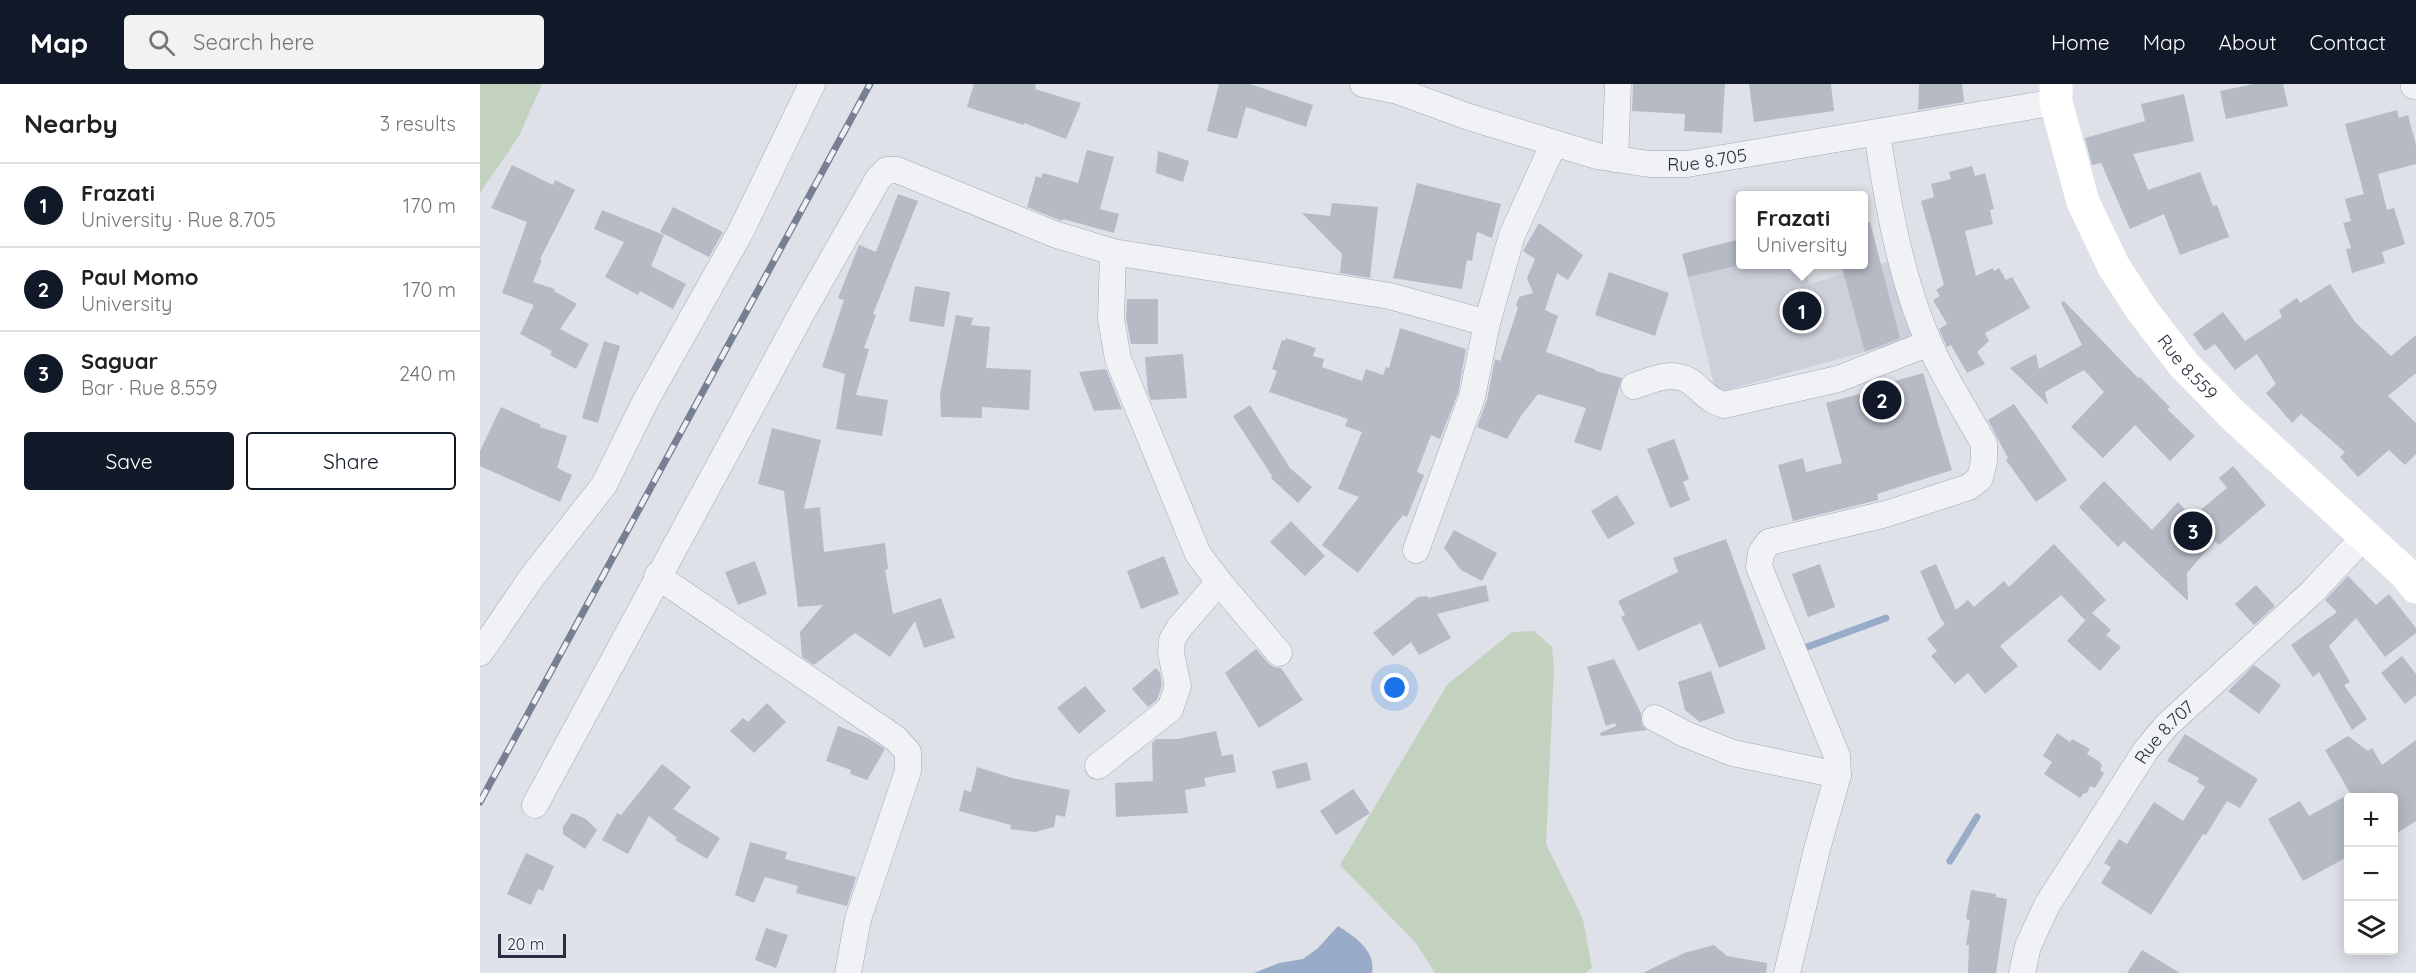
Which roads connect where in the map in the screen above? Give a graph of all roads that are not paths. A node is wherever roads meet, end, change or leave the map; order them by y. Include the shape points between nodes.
1 (812, 84) edge
2 (1364, 84) edge
3 (1618, 84) edge
4 (1396, 87) edge
5 (2056, 93) edge
6 (1877, 133) junction
7 (1554, 143) junction
8 (1615, 159) junction
9 (1113, 252) junction
10 (1487, 323) junction
11 (1929, 343) junction
12 (1634, 386) dead end
13 (2365, 536) junction
14 (1416, 550) dead end
15 (657, 576) junction
16 (1219, 582) junction
17 (2416, 587) edge
18 (480, 653) edge
19 (1279, 653) dead end
20 (1655, 718) dead end
21 (1098, 766) dead end
22 (1838, 775) junction
23 (535, 805) dead end
24 (848, 973) edge
25 (1788, 973) edge
26 (2022, 973) edge

1 - 18 street via 741,231 645,402 604,485 532,577
2 - 4 street, Rue 8.705
3 - 8 street
4 - 7 street, Rue 8.705
5 - 6 street, Rue 8.705
5 - 13 main road, Rue 8.559 via 2083,202 2114,267 2142,310 2184,365 2233,415
6 - 8 street, Rue 8.705 via 1687,164
6 - 11 street via 1890,219
7 - 8 street, Rue 8.705
7 - 10 street via 1512,235
9 - 10 street via 1390,296
9 - 15 street via 1018,220 897,170 887,170 878,179 804,309
9 - 16 street via 1111,319 1118,359 1198,554
10 - 14 street via 1472,397
11 - 12 street via 1838,379 1724,405 1708,399 1696,385 1680,378 1665,375
11 - 22 street via 1984,444 1980,478 1969,487 1886,514 1769,542 1761,553 1759,567 1837,756
13 - 17 main road, Rue 8.559
13 - 26 street, Rue 8.707 via 2311,593 2167,724 2146,750 2047,905 2028,946
15 - 23 street
15 - 24 street via 896,738 908,752 908,771 858,919
16 - 19 street
16 - 21 street via 1172,640 1178,686 1170,709
20 - 22 street via 1733,753
22 - 25 street

